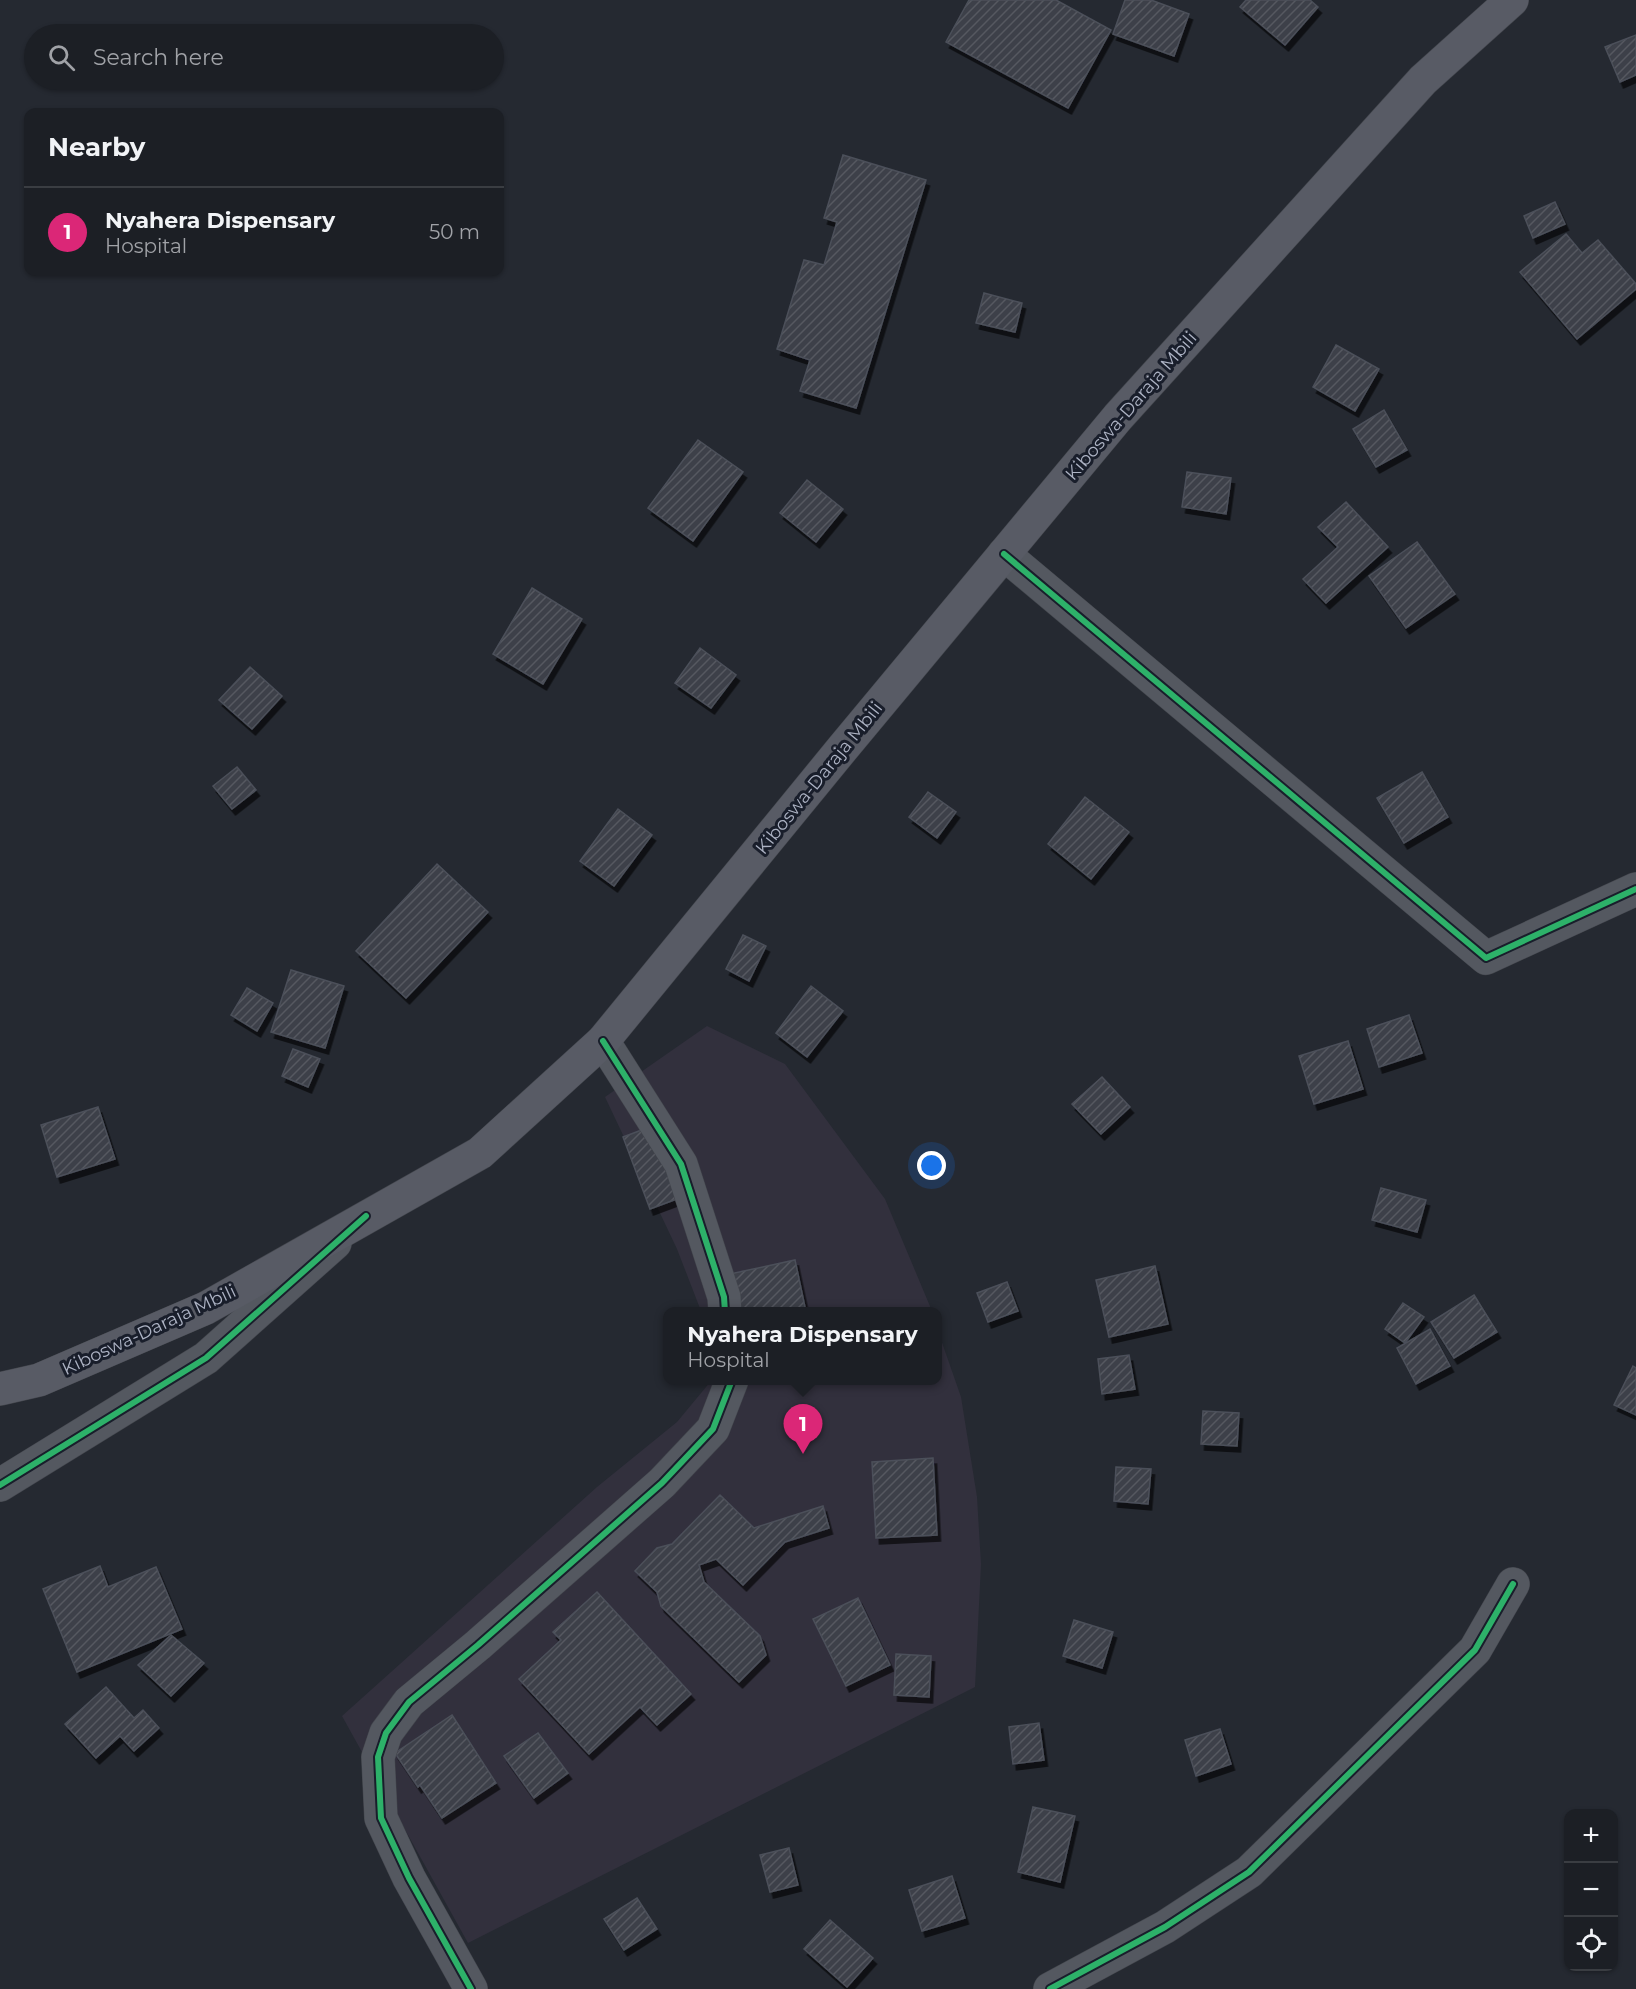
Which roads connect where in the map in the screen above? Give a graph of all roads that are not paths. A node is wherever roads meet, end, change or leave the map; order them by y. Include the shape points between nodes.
1 (1512, 0) edge
2 (1004, 554) junction
3 (1636, 889) edge
4 (603, 1041) junction
5 (366, 1216) junction
6 (725, 1307) edge
7 (730, 1385) edge
8 (0, 1389) edge
9 (0, 1485) edge
10 (1513, 1584) dead end
11 (471, 1989) edge
12 (1050, 1989) edge

1 - 2 main road, Kiboswa-Daraja Mbili via 1423,80 1118,417
2 - 3 street via 1486,958
2 - 4 main road, Kiboswa-Daraja Mbili
4 - 5 main road, Kiboswa-Daraja Mbili via 480,1153
4 - 6 street via 681,1164
5 - 8 main road, Kiboswa-Daraja Mbili via 206,1308 39,1380
5 - 9 street via 206,1358
7 - 11 street via 713,1429 662,1483 409,1702 386,1732 378,1757 381,1818 409,1878
10 - 12 street via 1476,1650 1249,1872 1165,1927

